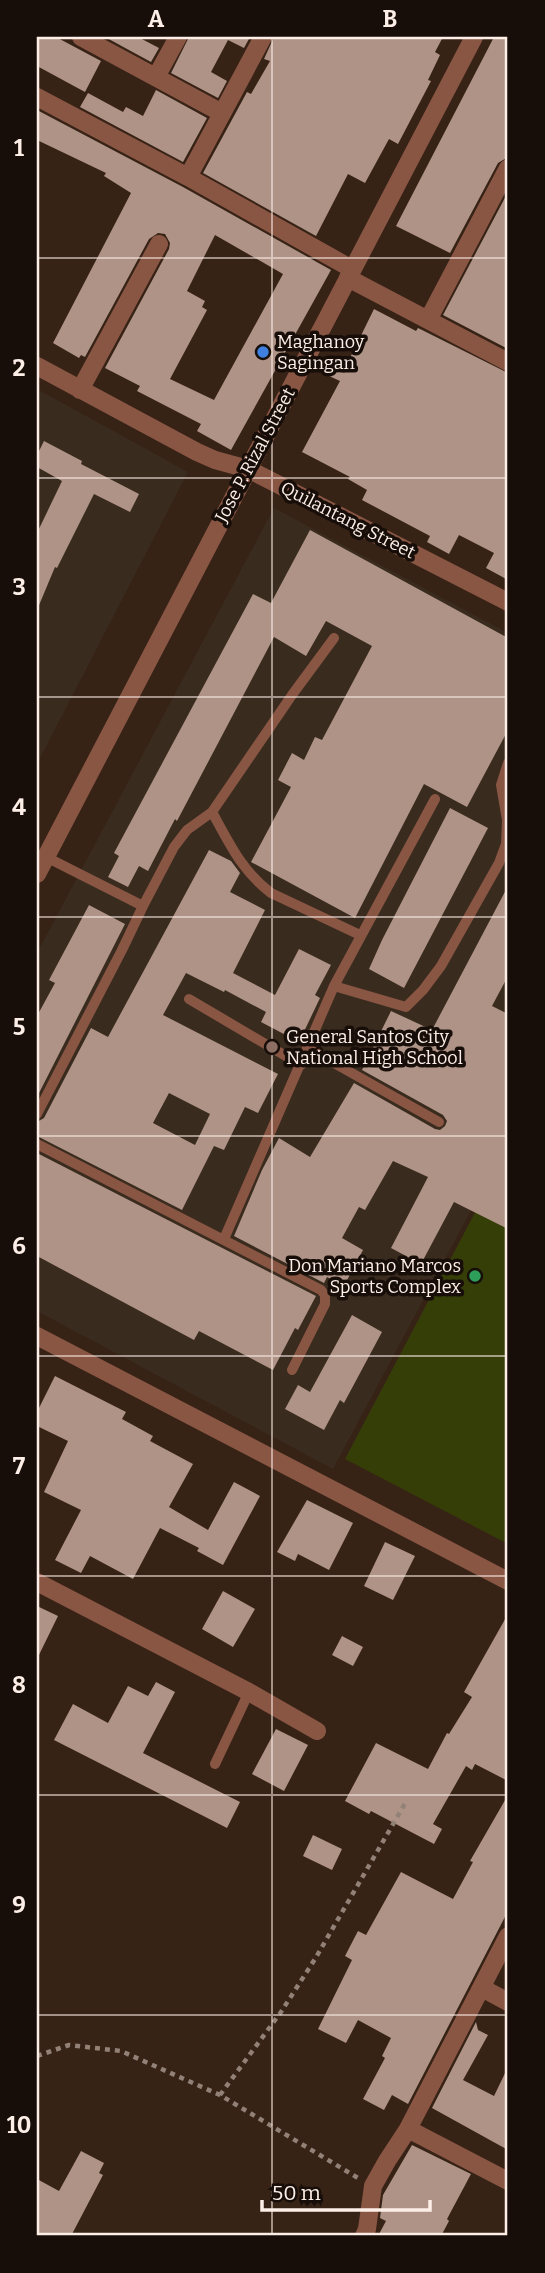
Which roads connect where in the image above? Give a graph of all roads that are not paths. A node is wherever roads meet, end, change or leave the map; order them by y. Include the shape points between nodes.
1 (82, 37) edge
2 (178, 37) edge
3 (263, 37) edge
4 (474, 37) edge
5 (156, 77) junction
6 (37, 97) edge
7 (222, 113) junction
8 (508, 168) edge
9 (188, 177) junction
10 (159, 244) dead end
11 (350, 273) junction
12 (428, 320) junction
13 (506, 357) edge
14 (37, 366) edge
15 (80, 390) junction
16 (248, 470) junction
17 (508, 602) edge
18 (334, 638) dead end
19 (508, 763) edge
20 (435, 799) dead end
21 (212, 812) junction
22 (46, 857) junction
23 (37, 874) edge
24 (143, 906) junction
25 (360, 935) junction
26 (334, 986) junction
27 (189, 999) dead end
28 (309, 1049) junction
29 (301, 1065) junction
30 (37, 1114) edge
31 (439, 1122) dead end
32 (37, 1144) edge
33 (223, 1239) junction
34 (37, 1336) edge
35 (292, 1370) dead end
36 (508, 1581) edge
37 (37, 1582) edge
38 (249, 1692) junction
39 (317, 1731) dead end
40 (215, 1764) dead end
41 (508, 1936) edge
42 (482, 1988) junction
43 (508, 2003) edge
44 (408, 2129) junction
45 (508, 2181) edge
46 (364, 2236) edge

1 - 5 street
2 - 5 street
3 - 7 street
4 - 11 street, Jose P. Rizal Street
5 - 7 street
6 - 9 street
7 - 9 street
8 - 12 street
9 - 11 street
10 - 15 street
11 - 12 street
11 - 16 street, Jose P. Rizal Street
12 - 13 street
14 - 15 street, Quilantang Street
15 - 16 street, Quilantang Street via 197,452
16 - 17 street, Quilantang Street
16 - 22 street, Jose P. Rizal Street
18 - 21 lane
19 - 26 lane via 501,785 506,844 499,863 423,990 406,1007
20 - 25 lane
21 - 24 lane via 187,830 174,847
21 - 25 lane via 239,861 259,884
22 - 23 street, Jose P. Rizal Street
22 - 24 lane
24 - 30 lane
25 - 26 lane
26 - 28 lane
27 - 29 lane
28 - 29 lane
28 - 31 lane
29 - 33 lane
32 - 33 lane
33 - 35 lane via 325,1295 321,1314
34 - 36 street
37 - 38 street
38 - 39 street
38 - 40 lane
41 - 42 street
42 - 43 street
42 - 44 street
44 - 45 street
44 - 46 street via 373,2186

